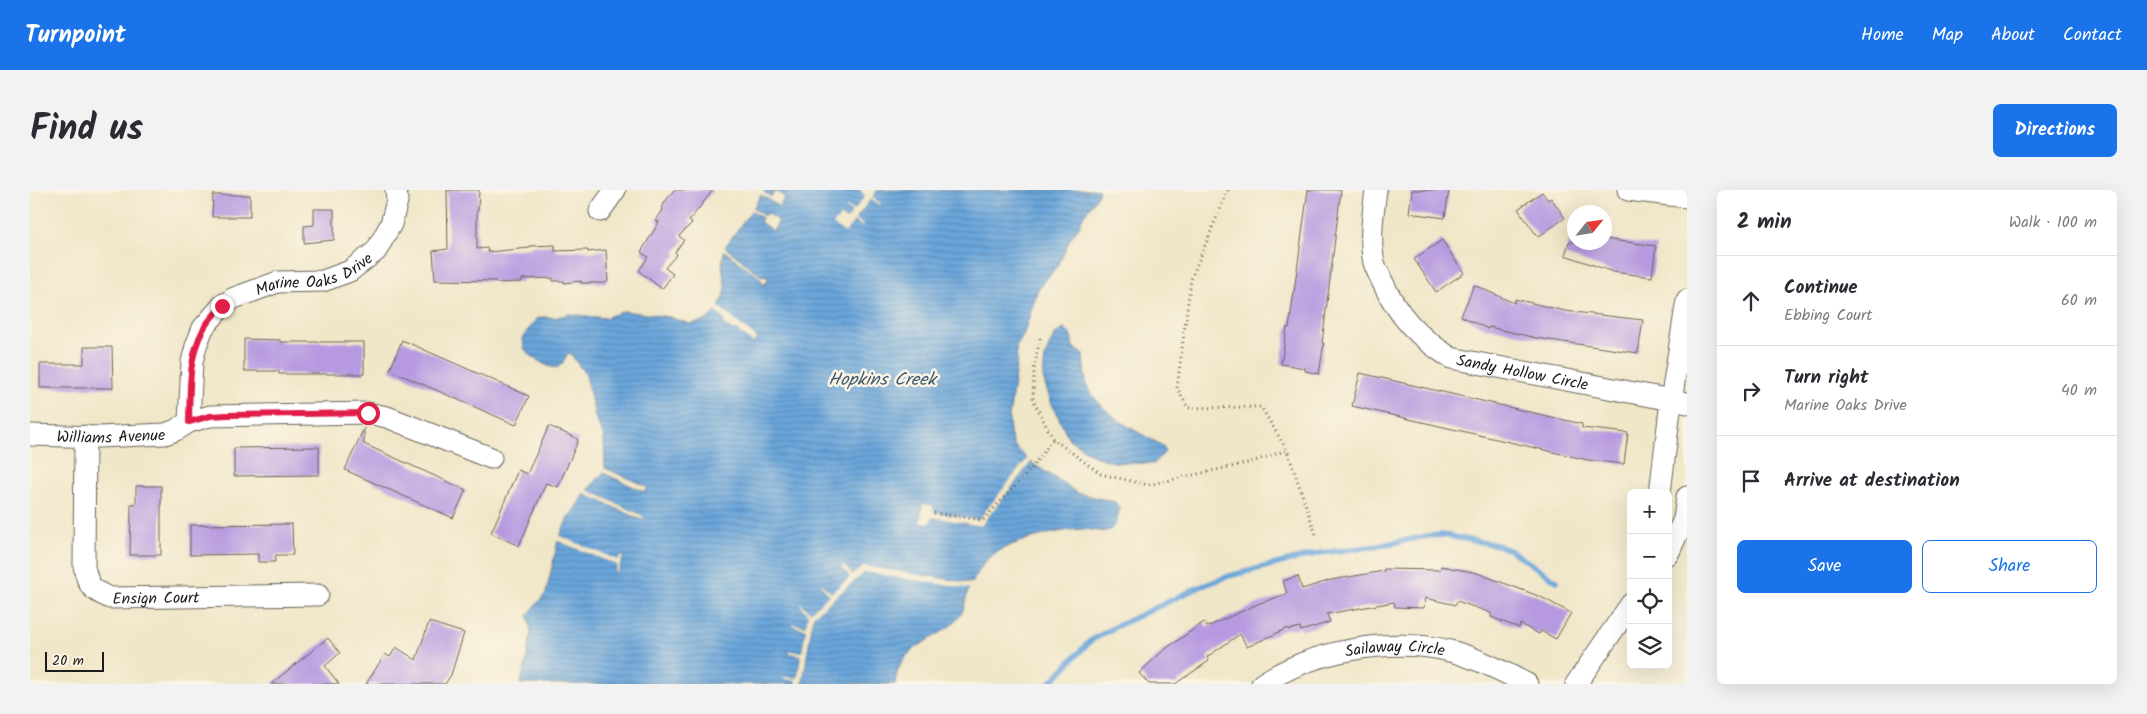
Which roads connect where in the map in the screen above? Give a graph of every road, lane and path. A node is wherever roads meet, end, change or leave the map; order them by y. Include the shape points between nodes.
1 (396, 190) edge
2 (615, 190) edge
3 (1228, 190) edge
4 (1376, 190) edge
5 (1628, 190) edge
6 (1687, 197) edge
7 (600, 211) dead end
8 (1687, 300) edge
9 (1040, 338) dead end
10 (1679, 402) edge
11 (189, 422) junction
12 (30, 435) edge
13 (85, 436) junction
14 (1052, 439) junction
15 (1287, 450) junction
16 (491, 458) dead end
17 (1661, 489) edge
18 (1687, 498) edge
19 (934, 512) dead end
20 (1316, 535) dead end
21 (1672, 545) edge
22 (318, 595) dead end
23 (1627, 610) edge
24 (1262, 684) edge
25 (1527, 684) edge
26 (1576, 684) edge

1 - 11 street, Marine Oaks Drive via 397,201 391,224 376,252 350,271 323,281 278,282 234,298 218,311 203,328 196,346 192,362
2 - 7 street
3 - 15 path via 1192,279 1177,388 1188,408 1261,407
4 - 10 street, Sandy Hollow Circle via 1372,220 1374,264 1391,301 1407,323 1428,343 1451,358
5 - 6 street
8 - 10 street
9 - 14 path via 1033,400
10 - 17 street
11 - 13 street, Williams Avenue via 165,434
11 - 16 street, Williams Avenue via 227,415 368,413 387,416
12 - 13 street, Williams Avenue
13 - 22 street, Ensign Court via 84,566 87,582 96,592 110,598
14 - 15 path via 1101,474 1148,485 1252,462
14 - 19 path via 1031,469 983,520
15 - 20 path
18 - 21 street via 1684,519
23 - 26 street
24 - 25 street, Sailaway Circle via 1312,660 1362,648 1408,645 1450,651 1492,666

